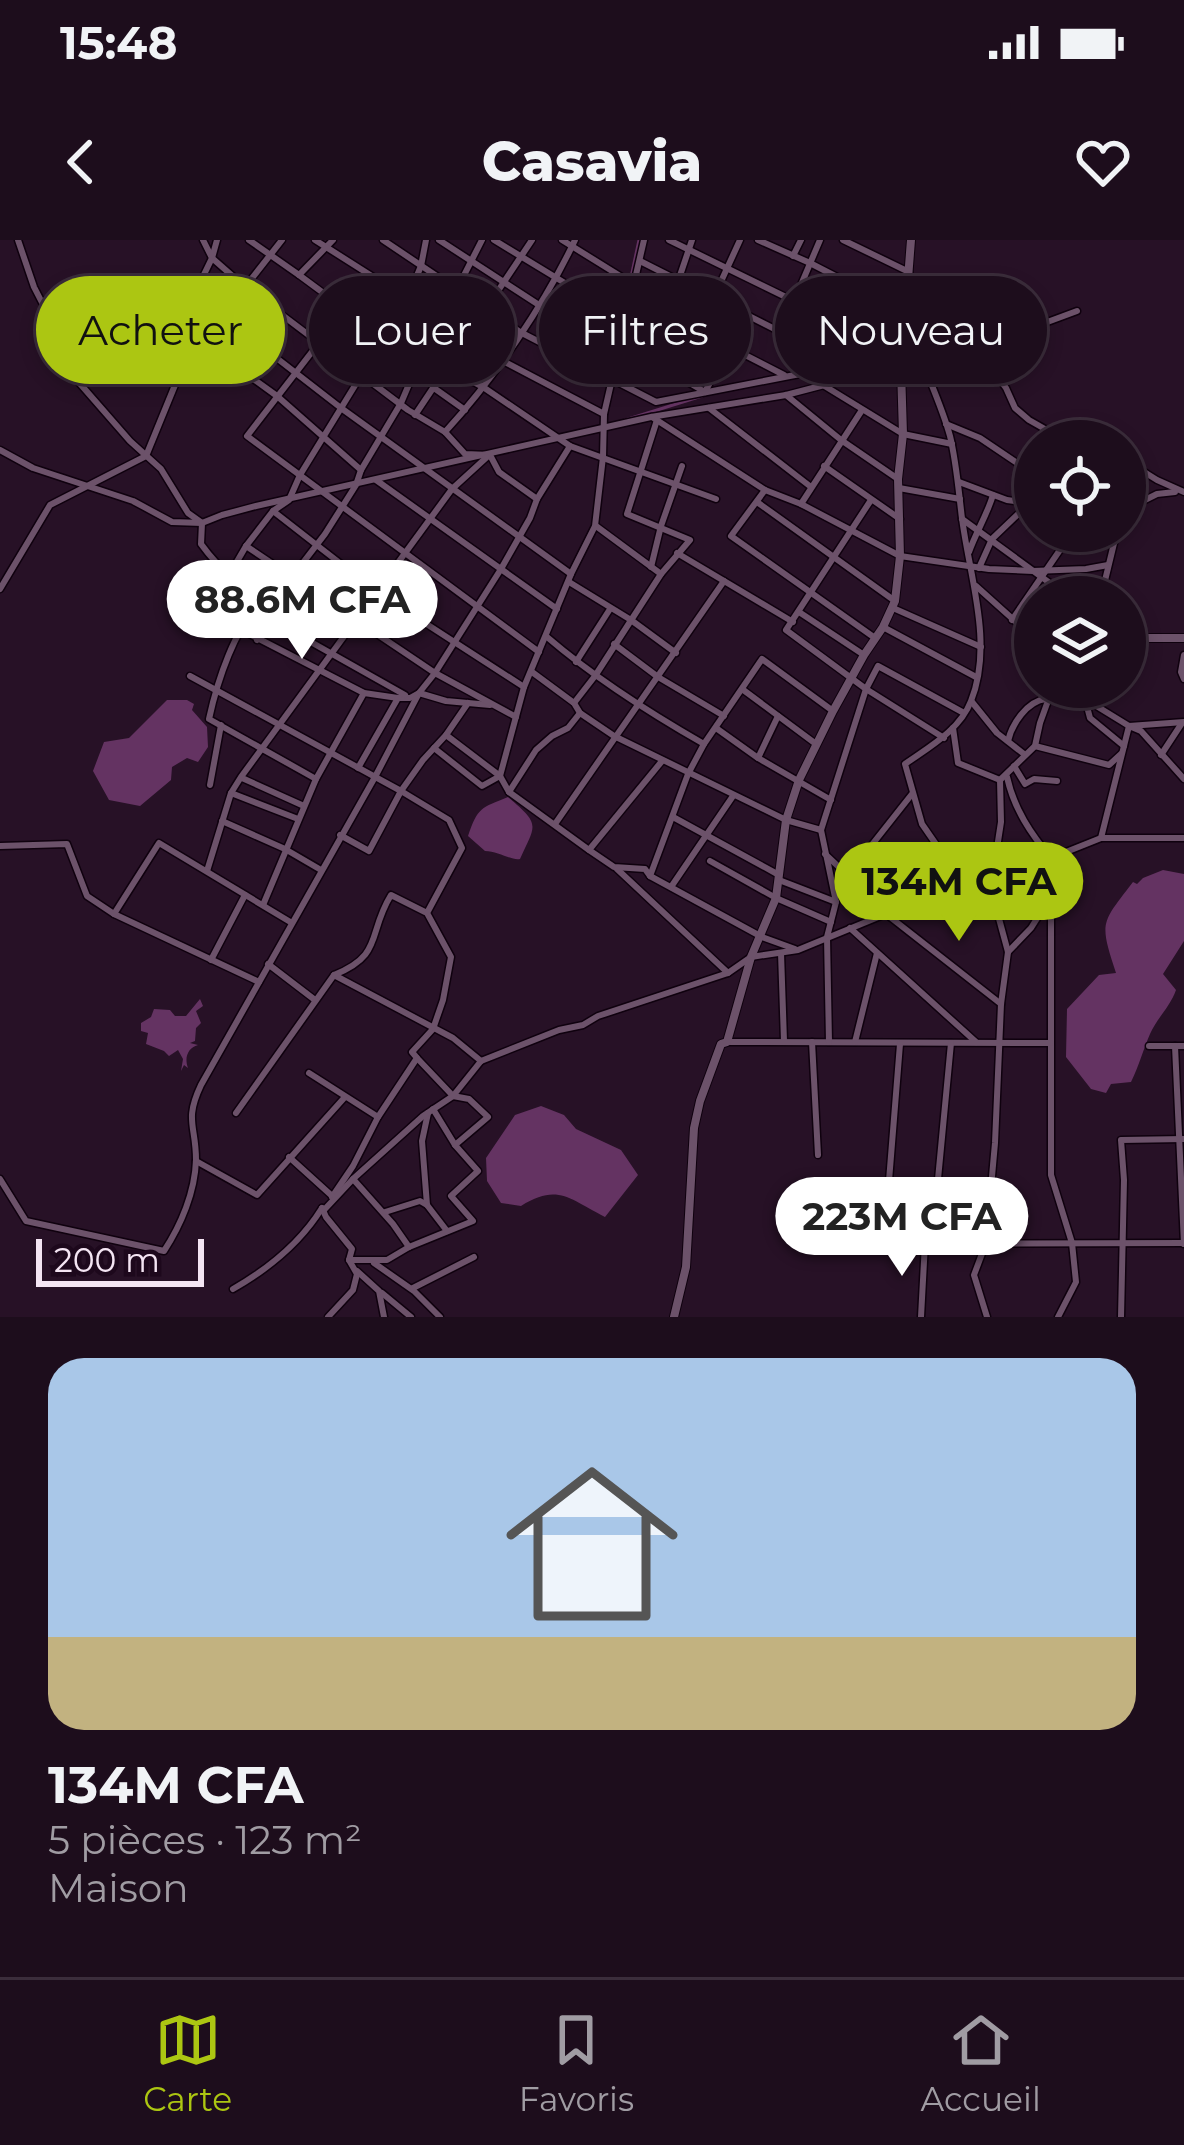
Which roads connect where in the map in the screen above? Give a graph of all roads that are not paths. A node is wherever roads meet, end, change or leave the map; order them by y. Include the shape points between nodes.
1 (18, 240) edge
2 (203, 240) edge
3 (218, 240) edge
4 (249, 240) edge
5 (282, 240) edge
6 (315, 240) edge
7 (333, 240) edge
8 (383, 240) edge
9 (426, 240) edge
10 (439, 240) edge
11 (482, 240) edge
12 (494, 240) edge
13 (532, 240) edge
14 (562, 240) edge
15 (644, 240) edge
16 (669, 240) edge
17 (740, 240) edge
18 (758, 240) edge
19 (801, 240) edge
20 (820, 240) edge
21 (843, 240) edge
22 (911, 240) edge
23 (574, 243) edge
24 (690, 244) edge
25 (326, 249) junction
26 (271, 254) junction
27 (793, 256) junction
28 (522, 257) junction
29 (212, 258) junction
30 (472, 260) junction
31 (639, 260) junction
32 (810, 263) junction
33 (422, 266) junction
34 (725, 270) junction
35 (909, 272) junction
36 (299, 274) junction
37 (203, 276) edge
38 (232, 276) edge
39 (253, 276) edge
40 (371, 276) edge
41 (418, 276) edge
42 (437, 276) edge
43 (464, 276) edge
44 (494, 276) edge
45 (510, 276) edge
46 (553, 276) edge
47 (556, 276) edge
48 (621, 276) edge
49 (635, 276) edge
50 (669, 276) edge
51 (680, 276) edge
52 (723, 276) edge
53 (805, 276) edge
54 (835, 276) edge
55 (909, 276) edge
56 (309, 281) edge
57 (515, 290) edge
58 (775, 293) edge
59 (538, 305) joint
60 (1077, 310) dead end
61 (285, 319) edge
62 (1047, 322) edge
63 (515, 329) edge
64 (520, 332) junction
65 (309, 337) edge
66 (515, 339) edge
67 (539, 342) edge
68 (309, 355) edge
69 (285, 365) edge
70 (515, 367) edge
71 (295, 373) junction
72 (775, 378) edge
73 (175, 384) edge
74 (259, 384) edge
75 (356, 384) edge
76 (373, 384) edge
77 (409, 384) edge
78 (435, 384) edge
79 (478, 384) edge
80 (485, 384) edge
81 (611, 384) edge
82 (618, 384) edge
83 (691, 384) edge
84 (709, 384) edge
85 (827, 384) edge
86 (902, 384) edge
87 (931, 384) edge
88 (1003, 384) edge
89 (823, 385) junction
90 (433, 387) junction
91 (483, 387) junction
92 (705, 392) junction
93 (786, 395) junction
94 (277, 397) junction
95 (400, 403) junction
96 (707, 407) junction
97 (341, 408) junction
98 (465, 410) junction
99 (862, 410) junction
100 (415, 415) junction
101 (604, 415) junction
102 (654, 418) junction
103 (1029, 420) edge
104 (946, 424) junction
105 (605, 429) junction
106 (445, 432) junction
107 (903, 434) junction
108 (380, 437) junction
109 (558, 439) junction
110 (323, 440) junction
111 (841, 440) junction
112 (952, 444) junction
113 (570, 446) junction
114 (0, 450) edge
115 (490, 455) junction
116 (146, 456) junction
117 (603, 457) junction
118 (1014, 461) edge
119 (682, 466) dead end
120 (824, 466) junction
121 (424, 468) junction
122 (361, 470) junction
123 (641, 470) junction
124 (1146, 473) edge
125 (300, 476) junction
126 (376, 480) junction
127 (959, 482) junction
128 (677, 483) junction
129 (898, 484) junction
130 (356, 485) junction
131 (89, 486) junction
132 (811, 487) junction
133 (452, 489) junction
134 (765, 490) junction
135 (1181, 492) edge
136 (324, 493) junction
137 (993, 495) junction
138 (537, 499) junction
139 (716, 499) dead end
140 (960, 499) junction
141 (1146, 499) edge
142 (289, 500) junction
143 (871, 500) junction
144 (1014, 500) edge
145 (756, 501) junction
146 (801, 504) junction
147 (342, 506) junction
148 (272, 511) junction
149 (1014, 518) edge
150 (900, 519) junction
151 (962, 519) junction
152 (432, 520) junction
153 (202, 523) junction
154 (596, 526) junction
155 (661, 526) junction
156 (977, 529) junction
157 (851, 532) junction
158 (520, 537) junction
159 (992, 539) junction
160 (246, 546) junction
161 (316, 547) junction
162 (969, 552) junction
163 (1056, 552) edge
164 (1111, 552) edge
165 (405, 553) junction
166 (677, 553) junction
167 (900, 556) junction
168 (832, 559) junction
169 (1108, 565) junction
170 (651, 567) junction
171 (975, 567) junction
172 (501, 568) junction
173 (1040, 573) junction
174 (661, 574) junction
175 (1044, 576) edge
176 (1106, 576) edge
177 (228, 577) junction
178 (292, 578) junction
179 (570, 578) junction
180 (724, 581) junction
181 (973, 584) junction
182 (215, 588) junction
183 (0, 589) edge
184 (377, 592) junction
185 (811, 593) junction
186 (262, 600) junction
187 (894, 605) junction
188 (477, 606) junction
189 (611, 608) junction
190 (253, 609) junction
191 (557, 609) junction
192 (278, 610) junction
193 (799, 612) junction
194 (268, 618) junction
195 (356, 620) junction
196 (631, 620) junction
197 (1012, 620) joint
198 (793, 622) junction
199 (883, 627) junction
200 (240, 630) junction
201 (547, 637) junction
202 (875, 638) junction
203 (1146, 638) edge
204 (1184, 638) edge
205 (257, 640) junction
206 (454, 641) junction
207 (614, 644) junction
208 (981, 646) junction
209 (539, 652) junction
210 (676, 653) junction
211 (331, 654) junction
212 (864, 655) junction
213 (1184, 656) edge
214 (576, 662) junction
215 (320, 670) junction
216 (532, 672) junction
217 (435, 673) junction
218 (190, 676) dead end
219 (596, 676) junction
220 (658, 676) junction
221 (852, 677) junction
222 (976, 677) junction
223 (1184, 679) edge
224 (524, 687) junction
225 (742, 689) junction
226 (866, 689) junction
227 (215, 690) junction
228 (364, 693) junction
229 (414, 695) junction
230 (398, 698) junction
231 (971, 701) junction
232 (468, 702) junction
233 (574, 703) junction
234 (636, 705) junction
235 (490, 706) junction
236 (1029, 708) edge
237 (1045, 708) edge
238 (1087, 708) edge
239 (1100, 708) edge
240 (833, 711) junction
241 (580, 713) junction
242 (964, 713) junction
243 (724, 716) junction
244 (778, 716) junction
245 (516, 717) junction
246 (1184, 720) edge
247 (221, 724) junction
248 (280, 724) junction
249 (1129, 725) junction
250 (953, 726) junction
251 (716, 728) junction
252 (446, 735) junction
253 (614, 736) junction
254 (944, 738) junction
255 (1007, 741) junction
256 (704, 744) junction
257 (817, 745) junction
258 (1035, 746) junction
259 (263, 748) junction
260 (434, 748) junction
261 (1124, 749) junction
262 (332, 752) junction
263 (1024, 754) junction
264 (1161, 755) junction
265 (758, 758) junction
266 (662, 761) junction
267 (1014, 766) junction
268 (358, 767) junction
269 (688, 774) junction
270 (500, 776) junction
271 (241, 777) junction
272 (375, 777) junction
273 (316, 778) junction
274 (1003, 778) junction
275 (1184, 779) edge
276 (799, 781) junction
277 (1057, 781) dead end
278 (210, 785) dead end
279 (401, 790) junction
280 (509, 791) junction
281 (231, 793) junction
282 (912, 794) junction
283 (734, 795) junction
284 (831, 800) junction
285 (304, 806) junction
286 (673, 817) junction
287 (298, 819) junction
288 (222, 820) junction
289 (786, 820) junction
290 (554, 825) junction
291 (820, 830) junction
292 (340, 835) junction
293 (705, 836) junction
294 (1101, 838) junction
295 (1184, 838) edge
296 (0, 846) edge
297 (285, 849) junction
298 (589, 850) junction
299 (825, 854) junction
300 (1051, 858) junction
301 (710, 861) dead end
302 (614, 866) junction
303 (321, 870) junction
304 (207, 872) junction
305 (848, 875) junction
306 (650, 876) junction
307 (779, 878) junction
308 (1006, 884) junction
309 (671, 887) junction
310 (969, 892) junction
311 (245, 895) junction
312 (1051, 897) junction
313 (776, 898) junction
314 (836, 902) junction
315 (262, 905) junction
316 (427, 913) junction
317 (114, 914) junction
318 (889, 915) junction
319 (998, 915) junction
320 (831, 922) junction
321 (292, 923) junction
322 (850, 928) junction
323 (762, 937) junction
324 (826, 937) junction
325 (798, 950) junction
326 (1008, 952) junction
327 (781, 953) junction
328 (877, 953) junction
329 (751, 957) junction
330 (211, 959) junction
331 (268, 964) junction
332 (728, 973) junction
333 (334, 975) junction
334 (259, 982) junction
335 (315, 1000) junction
336 (1001, 1004) junction
337 (434, 1029) junction
338 (784, 1041) junction
339 (727, 1042) junction
340 (812, 1042) junction
341 (829, 1042) junction
342 (855, 1042) junction
343 (900, 1042) junction
344 (951, 1042) junction
345 (998, 1042) junction
346 (1050, 1043) junction
347 (979, 1045) junction
348 (1149, 1046) dead end
349 (1179, 1046) edge
350 (412, 1052) junction
351 (481, 1061) junction
352 (309, 1073) dead end
353 (454, 1096) junction
354 (345, 1097) junction
355 (430, 1111) junction
356 (236, 1113) dead end
357 (378, 1117) junction
358 (1181, 1139) edge
359 (455, 1145) junction
360 (818, 1155) dead end
361 (289, 1157) junction
362 (196, 1161) junction
363 (353, 1178) junction
364 (0, 1179) edge
365 (332, 1196) junction
366 (427, 1205) junction
367 (323, 1209) junction
368 (383, 1212) junction
369 (447, 1231) junction
370 (928, 1243) junction
371 (986, 1243) junction
372 (1072, 1243) junction
373 (1123, 1243) junction
374 (1184, 1243) edge
375 (816, 1244) dead end
376 (884, 1244) junction
377 (409, 1247) junction
378 (474, 1257) dead end
379 (349, 1260) junction
380 (369, 1260) junction
381 (356, 1270) junction
382 (411, 1288) junction
383 (233, 1289) dead end
384 (379, 1291) junction
385 (328, 1317) edge
386 (384, 1317) edge
387 (411, 1317) edge
388 (440, 1317) edge
389 (674, 1317) edge
390 (921, 1317) edge
391 (987, 1317) edge
392 (1058, 1317) edge
393 (1121, 1317) edge

1 - 116 street via 75,378
2 - 29 street
3 - 29 street
4 - 26 street
5 - 26 street
6 - 25 street
7 - 25 street
8 - 33 street
9 - 33 street
10 - 30 street
11 - 30 street
12 - 28 street
13 - 28 street
14 - 23 street
15 - 31 street
16 - 24 street
17 - 34 street
18 - 27 street
19 - 27 street
20 - 32 street
21 - 35 street
22 - 35 street
23 - 47 street
23 - 48 street
24 - 34 street
24 - 51 street
25 - 36 street
25 - 40 street
26 - 36 street
26 - 39 street
27 - 32 street
28 - 45 street
28 - 46 street
29 - 37 street
29 - 38 street
30 - 43 street
30 - 44 street
31 - 49 street
31 - 50 street
32 - 53 street
32 - 54 street
33 - 41 street
33 - 42 street
34 - 52 street
34 - 58 street
35 - 55 street
36 - 56 street
57 - 59 street
59 - 64 street
60 - 62 street
61 - 65 street
63 - 64 street
64 - 66 street
64 - 67 street
68 - 71 street
69 - 71 street
70 - 101 street
71 - 94 street
71 - 97 street
72 - 92 street
73 - 116 street
74 - 94 street
75 - 97 street
76 - 95 street
77 - 95 street
78 - 90 street
79 - 91 street
80 - 91 street
81 - 101 street
82 - 92 street via 656,402
83 - 92 street
84 - 92 street
85 - 89 street
86 - 107 street
87 - 104 street
88 - 103 street
89 - 93 street
89 - 99 street
90 - 98 street
90 - 100 street
91 - 98 street
91 - 109 street
93 - 96 street
93 - 111 street
94 - 110 street
94 - 125 street via 247,436
95 - 100 street
95 - 108 street
96 - 102 street
96 - 132 street
97 - 108 street
97 - 110 street
98 - 106 street
99 - 107 street
99 - 111 street
100 - 106 street
101 - 105 street
102 - 105 street
102 - 123 street
102 - 134 street
104 - 112 street
104 - 118 street
105 - 109 street
105 - 117 street
106 - 115 street via 465,454
107 - 112 street
107 - 129 street
108 - 121 street
108 - 122 street
109 - 113 street
109 - 115 street
110 - 122 street
110 - 125 street
111 - 120 street
111 - 129 street
112 - 127 street
113 - 117 street
113 - 138 street
114 - 131 street
115 - 121 street
115 - 133 street
115 - 138 street via 499,472
116 - 131 street
116 - 153 street
117 - 123 street
117 - 154 street
119 - 128 street
120 - 132 street
120 - 143 street
121 - 126 street
121 - 133 street
122 - 130 street
123 - 128 street
123 - 155 street via 627,514
124 - 135 street
125 - 136 street
125 - 142 street
126 - 130 street
126 - 152 street
127 - 137 street
127 - 140 street
128 - 139 street
128 - 155 street
129 - 140 street
129 - 150 street
130 - 136 street
130 - 147 street
131 - 153 street via 172,522
131 - 183 street via 50,505
132 - 146 street
133 - 152 street
133 - 158 street
134 - 145 street
134 - 146 street
135 - 141 street
136 - 142 street
136 - 147 street
137 - 144 street
137 - 156 street
138 - 158 street
140 - 151 street
142 - 148 street
142 - 153 street
143 - 150 street
143 - 157 street
145 - 168 street
145 - 185 street via 731,536
146 - 157 street
147 - 161 street
147 - 165 street
148 - 160 street
148 - 161 street
149 - 159 street
150 - 167 street
151 - 156 street
151 - 162 street
152 - 165 street
152 - 172 street
153 - 177 street via 201,544
154 - 170 street
154 - 179 street
155 - 166 street via 690,540
155 - 170 street
156 - 159 street
156 - 162 street
157 - 167 street
157 - 168 street
158 - 172 street
158 - 179 street
159 - 171 street
159 - 173 street
160 - 177 street
160 - 178 street
161 - 178 street
161 - 184 street
162 - 171 street
163 - 173 street
164 - 169 street
165 - 184 street
165 - 188 street
166 - 174 street
166 - 180 street
167 - 171 street
167 - 187 street
168 - 185 street
168 - 187 street
169 - 173 street
169 - 176 street
170 - 174 street
171 - 173 street
171 - 181 street
172 - 188 street
172 - 191 street
173 - 175 street
173 - 197 street
174 - 196 street
177 - 182 street
177 - 186 street
178 - 192 street
178 - 195 street
179 - 189 street
179 - 191 street
180 - 198 street
180 - 210 street
181 - 197 street
181 - 208 street
182 - 190 street
182 - 200 street via 199,608
184 - 195 street
184 - 206 street
185 - 193 street
185 - 202 street
186 - 190 street
186 - 192 street
187 - 199 street
187 - 208 street
188 - 206 street
188 - 209 street
189 - 196 street
189 - 214 street
190 - 194 street
190 - 200 street
191 - 201 street
192 - 194 street
193 - 198 street
193 - 212 street
194 - 205 street
194 - 211 street
195 - 211 street
195 - 217 street
196 - 207 street
196 - 210 street
198 - 221 street via 786,630
199 - 202 street
199 - 222 street
200 - 205 street
200 - 227 street
201 - 209 street
201 - 214 street
202 - 212 street
203 - 204 street
205 - 215 street
206 - 217 street
206 - 224 street
207 - 219 street
207 - 220 street
208 - 222 street
209 - 216 street
210 - 220 street
211 - 215 street
211 - 229 street
212 - 221 street
213 - 223 street
214 - 219 street
215 - 228 street
215 - 248 street
216 - 224 street
216 - 233 street
217 - 229 street
217 - 235 street
218 - 227 street
219 - 233 street
219 - 234 street
220 - 234 street
220 - 243 street
221 - 226 street
221 - 240 street
222 - 231 street
224 - 245 street
225 - 240 street via 762,659
225 - 243 street
225 - 244 street
226 - 242 street via 878,666
226 - 254 street
226 - 284 street
227 - 247 street via 209,718
227 - 248 street
228 - 230 street
228 - 262 street
229 - 230 street
229 - 232 street
229 - 272 street
230 - 268 street
231 - 242 street
231 - 255 street
232 - 235 street
232 - 252 street
233 - 241 street
234 - 253 street
234 - 256 street
235 - 245 street
236 - 255 street
237 - 258 street
238 - 261 street
239 - 249 street
240 - 257 street
241 - 253 street
241 - 280 street via 536,750
242 - 250 street
243 - 251 street
244 - 257 street
244 - 265 street
245 - 270 street
246 - 249 street
246 - 264 street
247 - 259 street
247 - 278 street
248 - 259 street
248 - 262 street
249 - 261 street
249 - 264 street
250 - 254 street
250 - 274 street via 958,763
251 - 256 street
251 - 265 street
252 - 260 street
252 - 270 street
253 - 266 street
253 - 290 street
254 - 282 street via 905,764
255 - 263 street
256 - 269 street
257 - 276 street
258 - 261 street via 1109,765
258 - 263 street
259 - 271 street
259 - 273 street
260 - 270 street via 482,786
260 - 279 street
261 - 294 street
262 - 268 street
262 - 273 street
263 - 267 street
264 - 275 street
265 - 276 street
266 - 269 street
266 - 298 street
267 - 274 street
267 - 277 street via 1025,784
268 - 272 street
269 - 283 street
269 - 286 street
270 - 280 street
271 - 281 street
271 - 285 street
272 - 279 street
272 - 292 street
273 - 285 street
274 - 300 street
274 - 308 street via 997,848
276 - 284 street
276 - 289 street
279 - 292 street via 369,851
279 - 316 street via 449,820 462,848
280 - 290 street
281 - 287 street
281 - 288 street
282 - 305 street
282 - 310 street via 922,824
283 - 289 street
283 - 293 street
284 - 291 street
285 - 287 street
286 - 293 street
286 - 306 street
287 - 297 street
288 - 297 street
288 - 304 street
289 - 291 street
289 - 307 street
290 - 298 street
291 - 299 street
292 - 303 street
293 - 307 street
293 - 309 street
294 - 295 street
294 - 300 street
296 - 317 street via 67,844 87,896
297 - 303 street
297 - 315 street
298 - 302 street
299 - 305 street
299 - 314 street
300 - 308 street
300 - 312 street
301 - 313 street
302 - 306 street
302 - 332 street
303 - 321 street
304 - 311 street
304 - 317 street via 159,843
305 - 318 street
306 - 309 street
307 - 313 street
307 - 314 street
308 - 310 street
308 - 319 street
309 - 323 street
310 - 318 street
310 - 319 street
311 - 315 street
311 - 330 street
312 - 326 street
312 - 346 street
313 - 320 street
313 - 323 street
314 - 320 street
315 - 321 street
316 - 333 street via 391,895 372,950
316 - 337 street via 451,957
317 - 330 street
318 - 322 street
318 - 336 street
319 - 326 street
320 - 324 street
321 - 331 street
322 - 324 street
322 - 328 street
323 - 325 street
323 - 329 street
324 - 325 street
324 - 341 street
325 - 327 street
326 - 336 street
327 - 329 street
327 - 338 street
328 - 342 street
328 - 347 street
329 - 332 street
329 - 339 street
330 - 334 street
331 - 334 street
331 - 335 street
332 - 351 street
333 - 335 street
333 - 337 street
334 - 362 street via 190,1108
335 - 356 street
336 - 345 street
337 - 350 street
337 - 351 street
338 - 339 street
338 - 340 street
339 - 389 street via 694,1128 686,1267
340 - 341 street
340 - 360 street
341 - 342 street
342 - 343 street
343 - 344 street
343 - 376 street
344 - 347 street
344 - 370 street
345 - 346 street
345 - 347 street
345 - 371 street
346 - 372 street via 1051,1175
348 - 349 street
349 - 358 street
350 - 353 street
350 - 357 street via 417,1058
351 - 353 street
352 - 354 street
353 - 355 street
353 - 359 street via 488,1117
354 - 357 street
354 - 361 street
355 - 359 street
355 - 363 street
355 - 366 street via 422,1142
357 - 365 street
358 - 373 street via 1121,1140
358 - 374 street
359 - 369 street via 478,1171 451,1196 473,1221
361 - 362 street via 257,1195
361 - 365 street
362 - 364 street via 190,1197 164,1251 26,1222
363 - 367 street
363 - 368 street
365 - 367 street
366 - 368 street
366 - 369 street
367 - 379 street via 352,1249
367 - 383 street via 263,1272
368 - 377 street
369 - 377 street
370 - 371 street
370 - 376 street
370 - 390 street
371 - 372 street
371 - 391 street via 974,1275
372 - 373 street
372 - 392 street via 1076,1282
373 - 374 street
373 - 393 street
375 - 376 street
377 - 380 street
378 - 382 street
379 - 380 street
379 - 381 street
380 - 382 street
381 - 384 street
381 - 385 street via 353,1290
382 - 388 street
384 - 386 street
384 - 387 street

